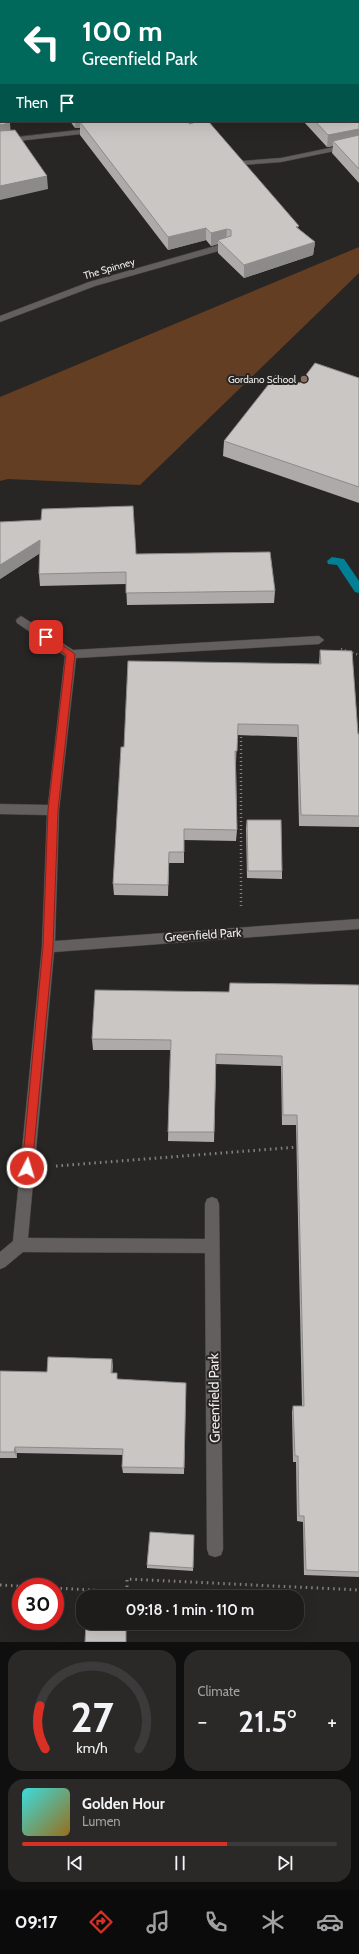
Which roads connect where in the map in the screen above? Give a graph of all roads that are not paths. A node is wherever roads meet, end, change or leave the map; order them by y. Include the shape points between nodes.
1 (104, 129) edge
2 (0, 141) edge
3 (359, 144) edge
4 (242, 163) edge
5 (226, 246) edge
6 (0, 319) edge
7 (21, 620) dead end
8 (319, 640) dead end
9 (71, 654) junction
10 (0, 809) edge
11 (53, 810) junction
12 (359, 924) edge
13 (48, 947) junction
14 (212, 1204) dead end
15 (20, 1245) junction
16 (212, 1246) junction
17 (0, 1262) edge
18 (215, 1549) dead end

1 - 2 street
3 - 4 street via 281,160
5 - 6 street, The Spinney via 92,284
7 - 9 street
8 - 9 street
9 - 11 street
10 - 11 street
11 - 13 street
12 - 13 street, Greenfield Park
13 - 15 street
14 - 16 street, Greenfield Park
15 - 16 street
15 - 17 street
16 - 18 street, Greenfield Park

